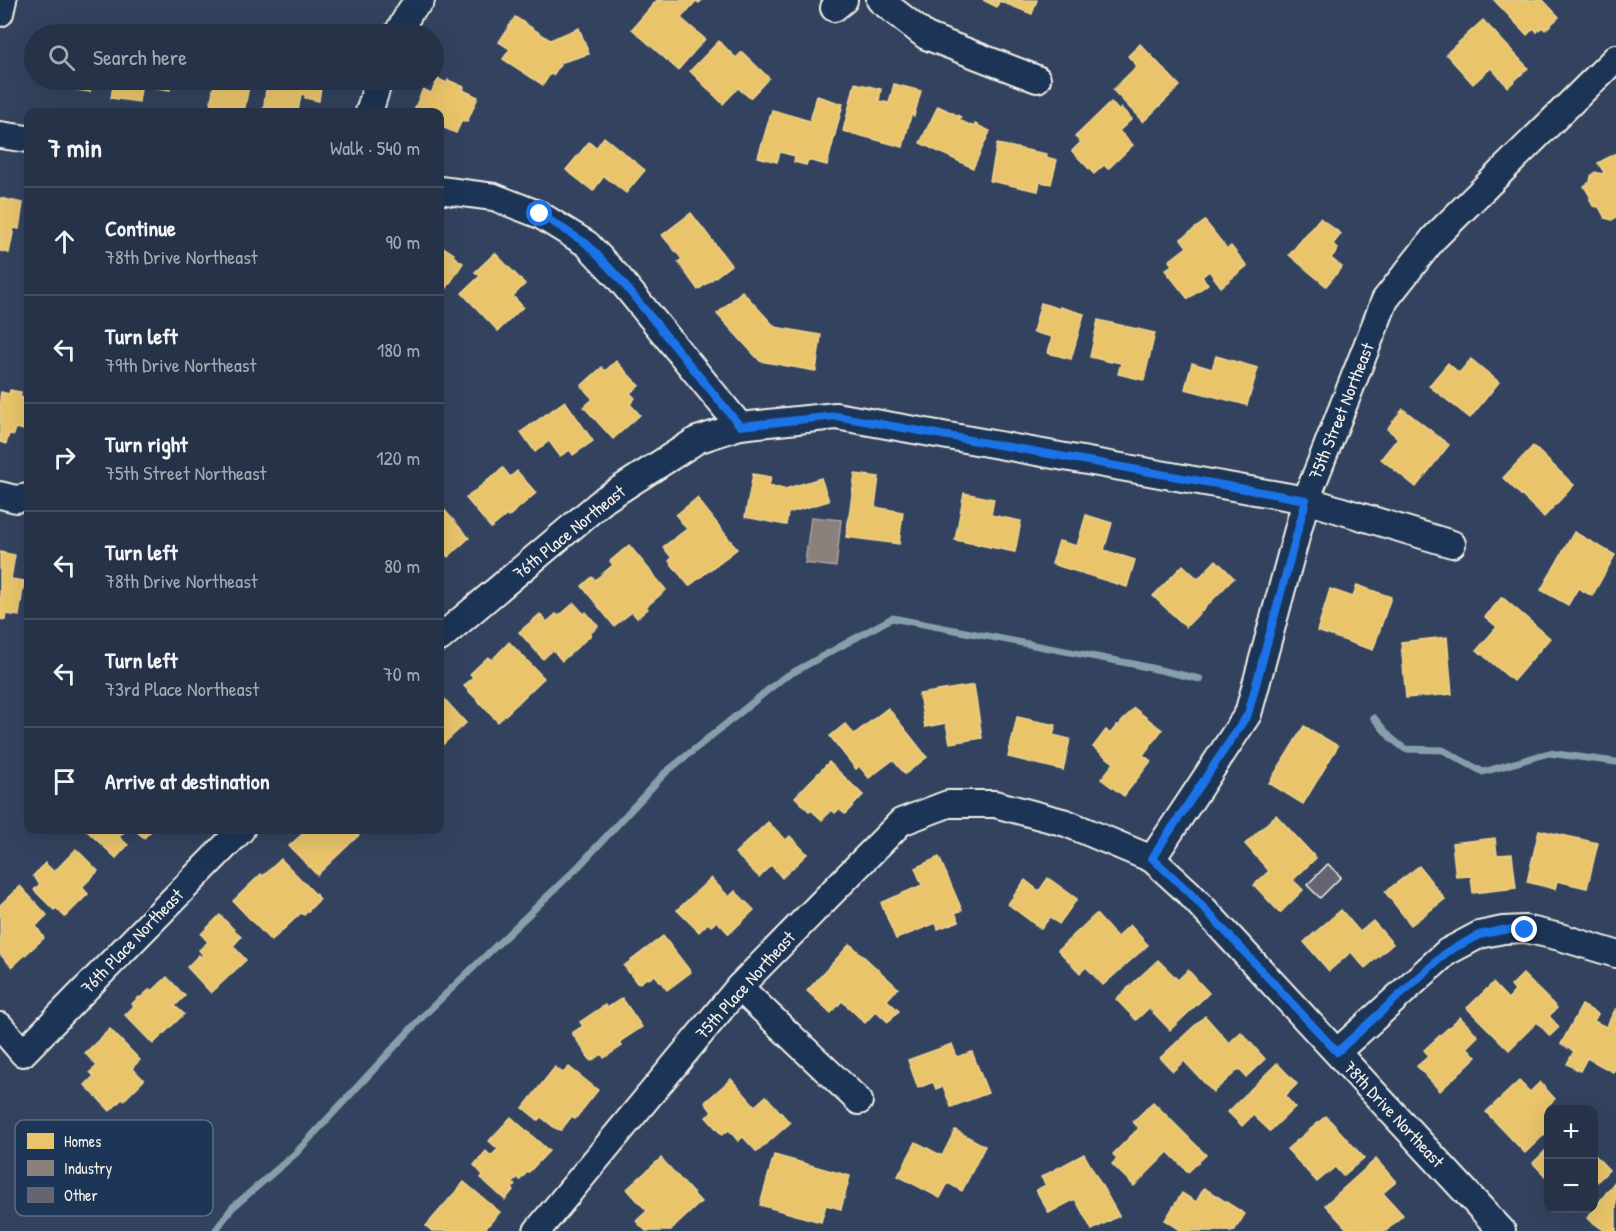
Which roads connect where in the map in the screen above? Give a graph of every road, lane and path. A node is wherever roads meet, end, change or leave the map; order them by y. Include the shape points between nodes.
1 (3, 0) edge
2 (421, 0) edge
3 (880, 0) edge
4 (0, 13) edge
5 (403, 24) edge
6 (1616, 58) edge
7 (1037, 79) dead end
8 (376, 90) edge
9 (370, 108) edge
10 (0, 135) edge
11 (24, 138) edge
12 (444, 191) edge
13 (740, 426) junction
14 (0, 495) edge
15 (24, 498) edge
16 (1306, 500) junction
17 (1452, 544) dead end
18 (444, 635) edge
19 (995, 804) joint
20 (237, 834) edge
21 (1152, 858) junction
22 (1616, 954) edge
23 (739, 987) junction
24 (0, 1026) edge
25 (1337, 1052) junction
26 (859, 1101) dead end
27 (539, 1230) edge
28 (1502, 1231) edge

1 - 4 street
2 - 5 street
3 - 7 street via 926,36
6 - 16 street, 75th Street Northeast via 1434,238 1385,300
8 - 9 street
10 - 11 street
12 - 13 street via 494,197 540,214 587,244
13 - 16 street, 76th Place Northeast via 836,416
13 - 18 street, 76th Place Northeast via 697,440 605,499
14 - 15 street
16 - 17 street, 76th Place Northeast
16 - 21 street, 75th Street Northeast via 1248,714
19 - 21 street, 78th Drive Northeast via 1066,823
19 - 23 street, 75th Place Northeast via 948,804 901,822
20 - 24 street, 76th Place Northeast via 23,1053
21 - 25 street, 78th Drive Northeast via 1189,892
22 - 25 street via 1525,930 1479,935 1447,952
23 - 26 street
23 - 27 street, 75th Place Northeast
25 - 28 street, 78th Drive Northeast

